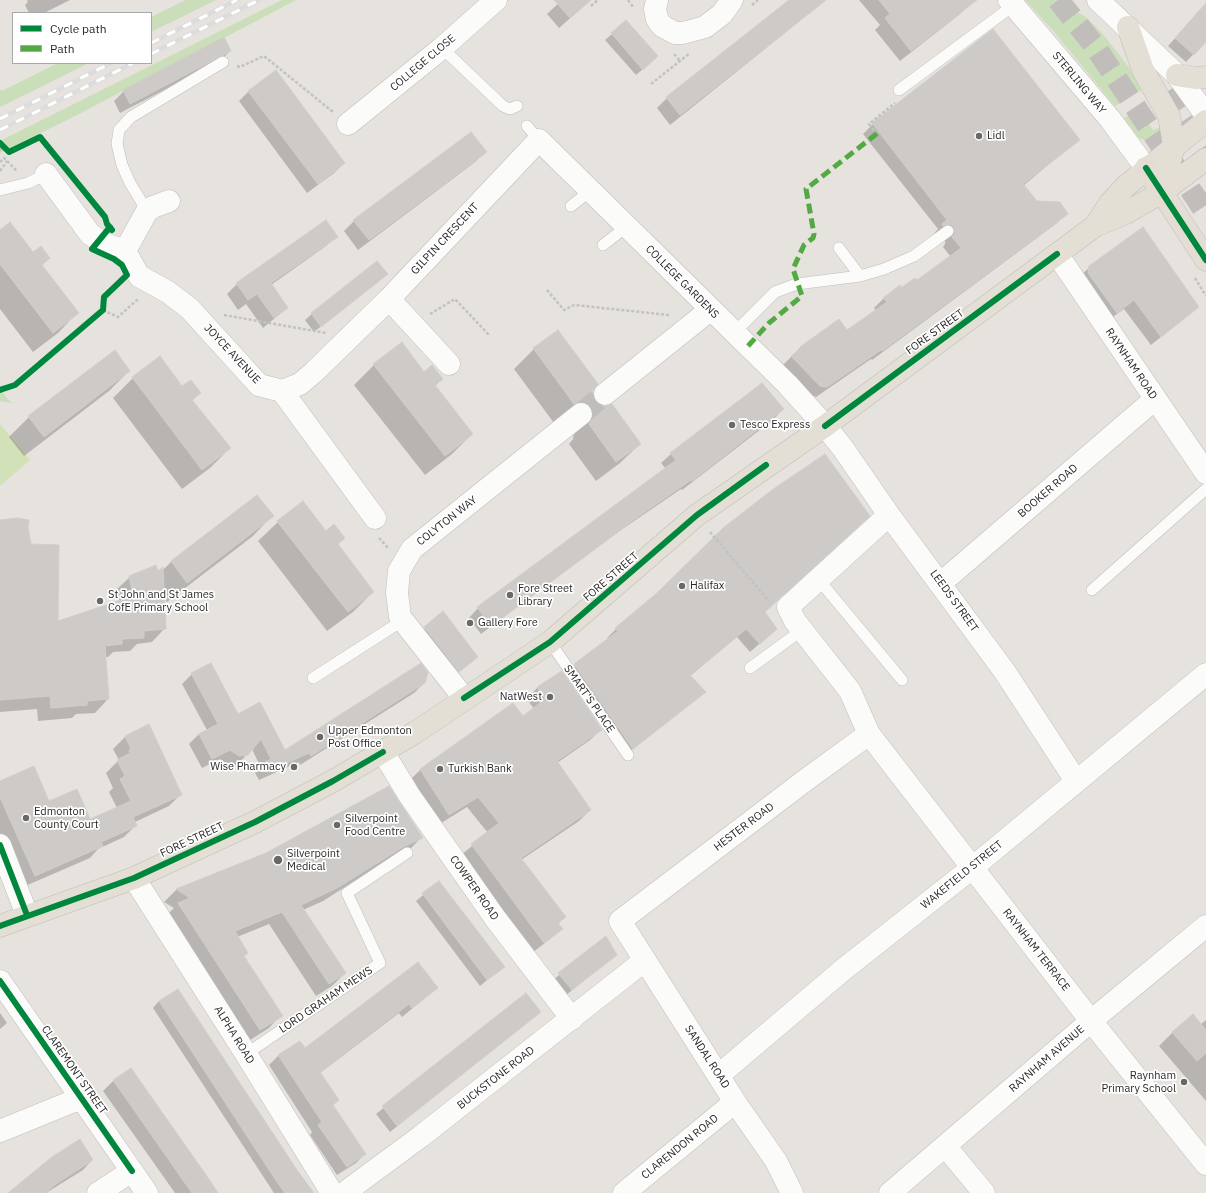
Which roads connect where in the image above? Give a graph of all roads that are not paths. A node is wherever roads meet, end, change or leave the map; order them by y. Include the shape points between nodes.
1 (496, 0) edge
2 (657, 0) edge
3 (732, 0) edge
4 (1098, 0) edge
5 (1012, 2) edge
6 (1128, 27) junction
7 (442, 48) junction
8 (223, 62) road end
9 (1176, 75) junction
10 (1206, 77) edge
11 (900, 90) dead end
12 (517, 106) dead end
13 (1206, 115) edge
14 (1206, 121) edge
15 (348, 124) road end
16 (533, 133) joint
17 (1174, 146) junction
18 (1206, 159) edge
19 (1146, 168) junction
20 (46, 174) joint
21 (0, 190) edge
22 (590, 191) junction
23 (1162, 192) junction
24 (170, 201) dead end
25 (571, 206) dead end
26 (147, 211) junction
27 (1095, 226) junction
28 (626, 227) junction
29 (948, 232) dead end
30 (603, 245) dead end
31 (839, 248) dead end
32 (125, 251) junction
33 (1057, 254) junction
34 (1206, 260) edge
35 (860, 276) junction
36 (389, 299) junction
37 (710, 310) junction
38 (734, 333) junction
39 (449, 364) dead end
40 (282, 391) junction
41 (605, 394) tunnel mouth
42 (1155, 399) junction
43 (581, 414) tunnel mouth
44 (825, 426) junction
45 (1206, 473) edge
46 (1206, 489) edge
47 (889, 515) junction
48 (375, 518) road end
49 (819, 580) junction
50 (941, 583) junction
51 (1092, 590) dead end
52 (400, 617) junction
53 (802, 630) junction
54 (550, 642) junction
55 (750, 668) dead end
56 (1206, 674) edge
57 (313, 678) dead end
58 (902, 680) dead end
59 (464, 698) junction
60 (869, 734) junction
61 (383, 752) junction
62 (628, 755) dead end
63 (1076, 782) junction
64 (0, 845) edge
65 (407, 853) dead end
66 (972, 868) junction
67 (134, 878) junction
68 (27, 915) junction
69 (620, 922) joint
70 (0, 926) edge
71 (1206, 926) edge
72 (644, 960) junction
73 (0, 980) edge
74 (572, 1019) junction
75 (1091, 1021) junction
76 (246, 1054) junction
77 (719, 1075) junction
78 (81, 1098) junction
79 (735, 1102) junction
80 (0, 1131) edge
81 (946, 1146) junction
82 (1205, 1161) edge
83 (132, 1171) junction
84 (98, 1193) edge
85 (148, 1193) edge
86 (332, 1193) edge
87 (344, 1193) edge
88 (624, 1193) edge
89 (792, 1193) edge
90 (890, 1193) edge
91 (984, 1193) edge

1 - 7 street, COLLEGE CLOSE
2 - 3 street via 655,9 662,26 683,34 705,27 722,14
4 - 6 street
5 - 11 lane
5 - 19 street, STERLING WAY via 1110,119
6 - 9 street
6 - 17 main road via 1143,70 1169,116
7 - 12 lane via 503,106 510,109
7 - 15 street, COLLEGE CLOSE
8 - 26 lane via 131,117 119,130 117,144 122,165
9 - 10 main road
9 - 13 street
14 - 17 main road, FORE STREET
16 - 22 street, COLLEGE GARDENS
16 - 36 street, GILPIN CRESCENT
17 - 19 main road, FORE STREET
17 - 23 main road
18 - 23 main road, FORE STREET
19 - 23 highway
19 - 27 main road, FORE STREET via 1117,194
20 - 21 lane via 28,183
20 - 32 street via 90,234 105,244
22 - 25 lane
22 - 28 street, COLLEGE GARDENS
23 - 27 main road, FORE STREET via 1126,213
23 - 34 highway
24 - 26 street
26 - 32 street
27 - 33 main road, FORE STREET
28 - 30 lane
28 - 37 street, COLLEGE GARDENS
29 - 35 lane via 901,263
31 - 35 lane
32 - 40 street, JOYCE AVENUE via 139,276 168,292 190,309 259,385
33 - 42 street, RAYNHAM ROAD
33 - 44 main road, FORE STREET
35 - 38 lane via 797,284 775,292
36 - 39 street
36 - 40 street, GILPIN CRESCENT via 300,384
37 - 38 street, COLLEGE GARDENS
37 - 41 street
38 - 44 street, COLLEGE GARDENS via 787,384
40 - 48 street
42 - 45 street, RAYNHAM ROAD
42 - 50 street, BOOKER ROAD
43 - 52 street, COLYTON WAY via 412,549 399,570
44 - 47 street, LEEDS STREET
44 - 54 main road, FORE STREET via 697,515
46 - 51 lane
47 - 49 street
47 - 50 street, LEEDS STREET
49 - 53 street, RAYNHAM TERRACE via 780,606
49 - 58 lane
50 - 63 street, LEEDS STREET via 1005,672
52 - 57 lane via 394,626
52 - 59 street
53 - 55 lane
53 - 60 street, RAYNHAM TERRACE via 850,691
54 - 59 main road, FORE STREET
54 - 62 lane, SMART'S PLACE
56 - 63 street, WAKEFIELD STREET
59 - 61 main road, FORE STREET
60 - 66 street, RAYNHAM TERRACE
60 - 69 street, HESTER ROAD
61 - 67 main road, FORE STREET via 255,822
61 - 74 street, COWPER ROAD via 409,795 495,918
63 - 66 street, WAKEFIELD STREET
64 - 68 street
65 - 76 lane, LORD GRAHAM MEWS via 347,893 380,963
66 - 75 street, RAYNHAM TERRACE
66 - 77 street, WAKEFIELD STREET via 844,969
67 - 68 main road, FORE STREET
67 - 76 street, ALPHA ROAD
68 - 70 main road, FORE STREET
69 - 72 street, SANDAL ROAD
71 - 75 street, RAYNHAM AVENUE
72 - 74 street, BUCKSTONE ROAD
72 - 77 street, SANDAL ROAD
73 - 78 street, CLAREMONT STREET
74 - 87 street, BUCKSTONE ROAD
75 - 81 street, RAYNHAM AVENUE
75 - 82 street, RAYNHAM TERRACE
76 - 86 street, ALPHA ROAD
77 - 79 street, SANDAL ROAD
78 - 80 street
78 - 83 street, CLAREMONT STREET
79 - 88 street, CLARENDON ROAD
79 - 89 street, SANDAL ROAD via 776,1161
81 - 90 street, RAYNHAM AVENUE
81 - 91 street
83 - 84 street
83 - 85 street, CLAREMONT STREET

